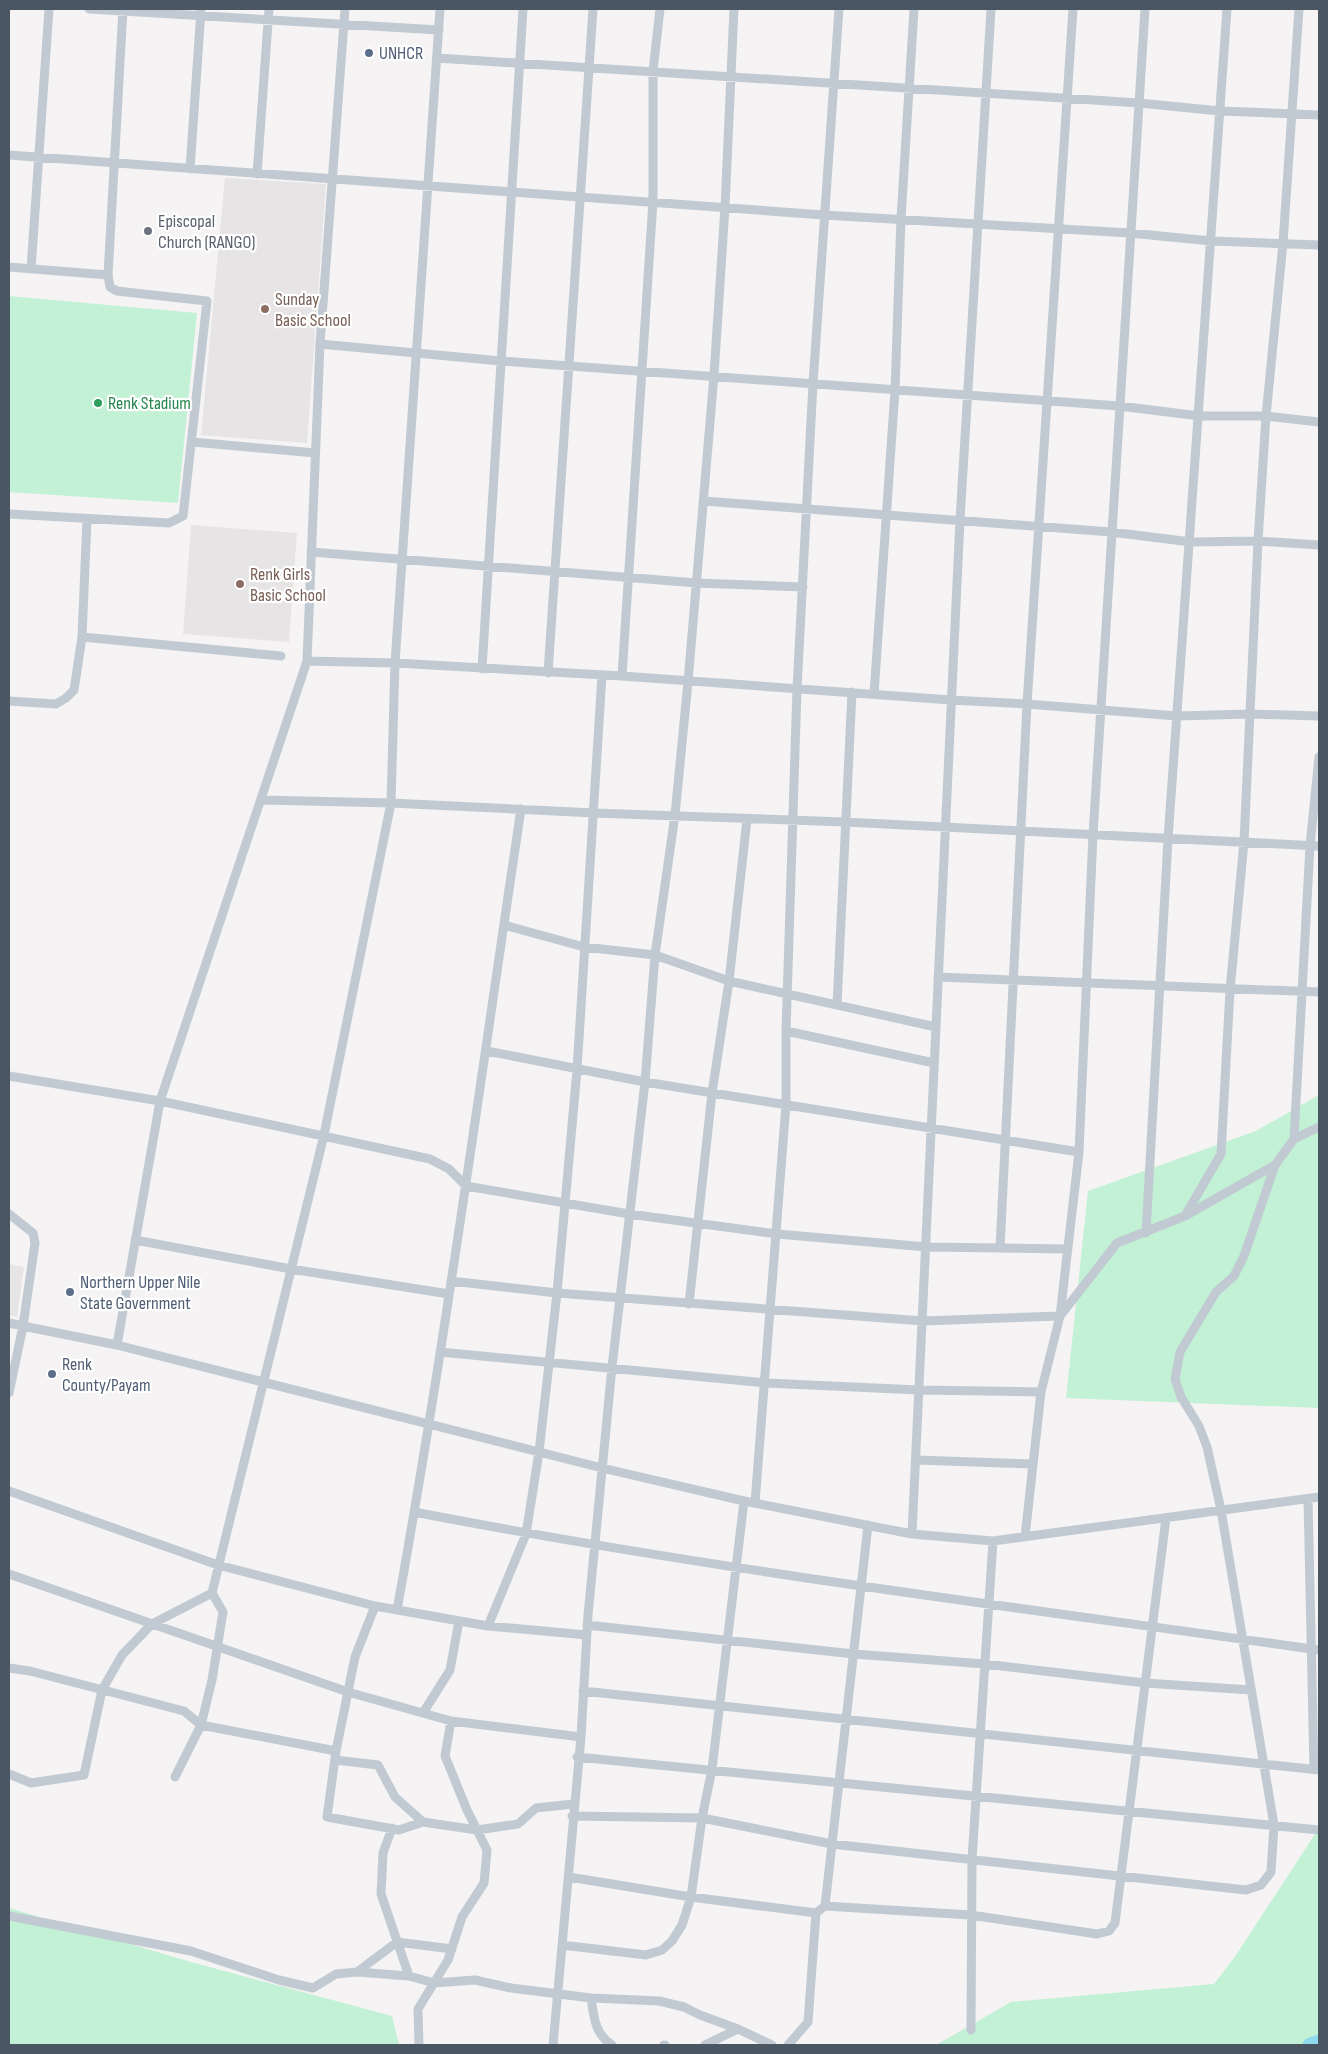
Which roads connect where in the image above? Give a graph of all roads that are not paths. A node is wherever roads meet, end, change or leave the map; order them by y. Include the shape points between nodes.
1 (49, 9) edge
2 (89, 9) edge
3 (269, 9) edge
4 (345, 9) edge
5 (440, 9) edge
6 (523, 9) edge
7 (593, 9) edge
8 (660, 9) edge
9 (734, 9) edge
10 (839, 9) edge
11 (914, 9) edge
12 (991, 9) edge
13 (1073, 9) edge
14 (1145, 9) edge
15 (1227, 9) edge
16 (1299, 9) edge
17 (123, 10) edge
18 (201, 12) edge
19 (268, 19) junction
20 (344, 24) junction
21 (439, 30) junction
22 (437, 58) junction
23 (520, 62) junction
24 (589, 67) junction
25 (652, 71) junction
26 (731, 77) junction
27 (834, 84) junction
28 (910, 88) junction
29 (986, 93) junction
30 (1067, 98) junction
31 (1139, 103) junction
32 (1220, 111) junction
33 (1292, 113) junction
34 (1319, 114) edge
35 (9, 155) edge
36 (38, 158) junction
37 (113, 163) junction
38 (190, 169) junction
39 (257, 174) junction
40 (332, 179) junction
41 (427, 186) junction
42 (512, 192) junction
43 (580, 196) junction
44 (653, 201) junction
45 (725, 206) junction
46 (824, 215) junction
47 (901, 218) junction
48 (978, 223) junction
49 (1058, 228) junction
50 (1130, 233) junction
51 (1211, 241) junction
52 (1283, 243) junction
53 (1319, 245) edge
54 (9, 268) edge
55 (30, 269) junction
56 (108, 275) junction
57 (320, 344) junction
58 (416, 354) junction
59 (501, 361) junction
60 (569, 366) junction
61 (641, 372) junction
62 (714, 375) junction
63 (813, 384) junction
64 (895, 390) junction
65 (967, 395) junction
66 (1047, 401) junction
67 (1119, 406) junction
68 (1200, 416) junction
69 (1266, 416) junction
70 (1319, 422) edge
71 (193, 442) junction
72 (315, 453) junction
73 (703, 501) junction
74 (808, 510) junction
75 (9, 514) edge
76 (886, 515) junction
77 (87, 520) junction
78 (960, 520) junction
79 (1038, 526) junction
80 (1111, 532) junction
81 (1258, 541) junction
82 (1191, 542) junction
83 (1319, 545) edge
84 (311, 552) junction
85 (402, 558) junction
86 (489, 566) junction
87 (555, 570) junction
88 (628, 576) junction
89 (697, 583) junction
90 (803, 587) junction
91 (82, 637) junction
92 (281, 656) dead end
93 (307, 661) junction
94 (395, 663) junction
95 (482, 669) junction
96 (548, 673) junction
97 (602, 675) junction
98 (622, 676) junction
99 (688, 682) junction
100 (797, 689) junction
101 (852, 692) junction
102 (874, 694) junction
103 (9, 700) edge
104 (951, 700) junction
105 (1027, 704) junction
106 (1100, 710) junction
107 (1250, 714) junction
108 (1176, 716) junction
109 (1319, 716) edge
110 (1319, 757) edge
111 (261, 800) junction
112 (390, 803) junction
113 (521, 809) junction
114 (594, 813) junction
115 (675, 815) junction
116 (747, 819) junction
117 (793, 821) junction
118 (845, 822) junction
119 (945, 826) junction
120 (1020, 830) junction
121 (1093, 834) junction
122 (1168, 839) junction
123 (1244, 842) junction
124 (1315, 846) edge
125 (504, 925) junction
126 (584, 947) junction
127 (655, 955) junction
128 (938, 977) junction
129 (1012, 980) junction
130 (729, 981) junction
131 (1085, 982) junction
132 (1159, 986) junction
133 (1230, 990) junction
134 (1302, 991) junction
135 (1319, 992) edge
136 (788, 994) junction
137 (837, 1005) junction
138 (936, 1027) junction
139 (786, 1031) junction
140 (487, 1050) junction
141 (934, 1063) junction
142 (577, 1070) junction
143 (9, 1076) edge
144 (645, 1082) junction
145 (712, 1093) junction
146 (160, 1102) junction
147 (786, 1104) junction
148 (1319, 1127) edge
149 (933, 1128) junction
150 (324, 1135) junction
151 (1007, 1139) junction
152 (1294, 1139) junction
153 (1079, 1152) junction
154 (1275, 1165) junction
155 (466, 1186) junction
156 (564, 1204) junction
157 (9, 1214) edge
158 (629, 1214) junction
159 (1185, 1216) junction
160 (700, 1224) junction
161 (1146, 1233) junction
162 (776, 1234) junction
163 (135, 1240) junction
164 (927, 1247) junction
165 (1000, 1248) junction
166 (1067, 1249) junction
167 (291, 1269) junction
168 (451, 1281) junction
169 (449, 1294) junction
170 (557, 1294) junction
171 (620, 1298) junction
172 (689, 1304) junction
173 (771, 1310) junction
174 (1060, 1316) junction
175 (923, 1321) junction
176 (9, 1323) edge
177 (23, 1326) junction
178 (117, 1345) junction
179 (440, 1352) junction
180 (549, 1363) junction
181 (612, 1367) junction
182 (265, 1381) junction
183 (766, 1383) junction
184 (919, 1390) junction
185 (1041, 1392) junction
186 (9, 1393) edge
187 (430, 1422) junction
188 (539, 1452) junction
189 (916, 1460) junction
190 (1033, 1464) junction
191 (602, 1468) junction
192 (9, 1491) edge
193 (1319, 1497) edge
194 (1308, 1499) junction
195 (744, 1501) junction
196 (755, 1503) junction
197 (1221, 1510) junction
198 (414, 1512) junction
199 (1166, 1518) junction
200 (868, 1525) junction
201 (526, 1534) junction
202 (912, 1534) junction
203 (1025, 1536) junction
204 (993, 1541) junction
205 (595, 1545) junction
206 (218, 1565) junction
207 (736, 1567) junction
208 (9, 1574) edge
209 (861, 1585) junction
210 (212, 1593) junction
211 (989, 1603) junction
212 (374, 1606) junction
213 (396, 1610) junction
214 (459, 1621) junction
215 (152, 1624) junction
216 (488, 1626) junction
217 (1153, 1626) junction
218 (587, 1630) junction
219 (1242, 1639) junction
220 (728, 1640) junction
221 (216, 1645) junction
222 (1315, 1649) edge
223 (854, 1654) junction
224 (984, 1664) junction
225 (9, 1668) edge
226 (1145, 1683) junction
227 (102, 1690) junction
228 (1251, 1690) junction
229 (583, 1691) junction
230 (348, 1692) junction
231 (720, 1704) junction
232 (423, 1713) junction
233 (846, 1718) junction
234 (451, 1721) junction
235 (201, 1725) junction
236 (980, 1733) junction
237 (581, 1737) junction
238 (1137, 1750) junction
239 (336, 1756) junction
240 (578, 1757) junction
241 (1263, 1764) junction
242 (712, 1769) junction
243 (1317, 1769) edge
244 (9, 1774) edge
245 (175, 1777) dead end
246 (839, 1782) junction
247 (976, 1795) junction
248 (573, 1804) junction
249 (1130, 1811) junction
250 (572, 1816) junction
251 (702, 1818) junction
252 (422, 1822) junction
253 (1274, 1825) junction
254 (392, 1828) junction
255 (477, 1830) junction
256 (1319, 1830) edge
257 (832, 1844) junction
258 (972, 1860) junction
259 (1121, 1876) junction
260 (568, 1877) junction
261 (691, 1897) junction
262 (825, 1906) junction
263 (816, 1913) junction
264 (971, 1915) junction
265 (9, 1916) edge
266 (397, 1942) junction
267 (562, 1945) junction
268 (452, 1949) junction
269 (357, 1972) junction
270 (409, 1976) junction
271 (434, 1983) junction
272 (557, 1994) junction
273 (592, 1998) junction
274 (738, 2029) junction
275 (971, 2030) dead end
276 (419, 2045) edge
277 (552, 2045) edge
278 (612, 2045) edge
279 (705, 2045) edge
280 (772, 2045) edge
281 (788, 2045) edge

1 - 36 street
2 - 17 street
3 - 19 street
4 - 20 street
5 - 21 street
6 - 23 street
7 - 24 street
8 - 25 street
9 - 26 street
10 - 27 street
11 - 28 street
12 - 29 street
13 - 30 street
14 - 31 street
15 - 32 street
16 - 33 street
17 - 18 street
17 - 37 street
18 - 19 street
18 - 38 street
19 - 20 street
19 - 39 street
20 - 21 street
20 - 40 street
21 - 22 street
22 - 23 street
22 - 41 street
23 - 24 street
23 - 42 street
24 - 25 street
24 - 43 street
25 - 26 street
25 - 44 street
26 - 27 street
26 - 45 street
27 - 28 street
27 - 46 street
28 - 29 street
28 - 47 street
29 - 30 street
29 - 48 street
30 - 31 street
30 - 49 street
31 - 32 street
31 - 50 street
32 - 33 street
32 - 51 street
33 - 34 street
33 - 52 street
35 - 36 street
36 - 37 street
36 - 55 street
37 - 38 street
37 - 56 street
38 - 39 street
39 - 40 street
40 - 41 street
40 - 57 street
41 - 42 street
41 - 58 street
42 - 43 street
42 - 59 street
43 - 44 street
43 - 60 street
44 - 45 street
44 - 61 street
45 - 46 street
45 - 62 street
46 - 47 street
46 - 63 street
47 - 48 street
47 - 64 street
48 - 49 street
48 - 65 street
49 - 50 street
49 - 66 street
50 - 51 street
50 - 67 street
51 - 52 street
51 - 68 street
52 - 53 street
52 - 69 street
54 - 55 street
55 - 56 street
56 - 71 street via 110,287 117,291 207,300
57 - 58 street
57 - 72 street
58 - 59 street
58 - 85 street
59 - 60 street
59 - 86 street
60 - 61 street
60 - 87 street
61 - 62 street
61 - 88 street
62 - 63 street
62 - 73 street
63 - 64 street
63 - 74 street
64 - 65 street
64 - 76 street
65 - 66 street
65 - 78 street
66 - 67 street
66 - 79 street
67 - 68 street
67 - 80 street
68 - 69 street
68 - 82 street
69 - 70 street
69 - 81 street
71 - 72 street
71 - 77 street via 183,516 169,523
72 - 84 street
73 - 74 street
73 - 89 street
74 - 76 street
74 - 90 street
75 - 77 street
76 - 78 street
76 - 102 street
77 - 91 street
78 - 79 street
78 - 104 street
79 - 80 street
79 - 105 street
80 - 82 street
80 - 106 street
81 - 82 street
81 - 83 street
81 - 107 street
82 - 108 street
84 - 85 street
84 - 93 street
85 - 86 street
85 - 94 street
86 - 87 street
86 - 95 street
87 - 88 street
87 - 96 street
88 - 89 street
88 - 98 street
89 - 90 street
89 - 99 street
90 - 100 street
91 - 92 street
91 - 103 street via 74,690 66,698 56,704
93 - 94 street
93 - 111 street
94 - 95 street
94 - 112 street
95 - 96 street
96 - 97 street
97 - 98 street
97 - 114 street
98 - 99 street
99 - 100 street
99 - 115 street
100 - 101 street
100 - 117 street
101 - 102 street
101 - 118 street
102 - 104 street
104 - 105 street
104 - 119 street
105 - 106 street
105 - 120 street
106 - 108 street
106 - 121 street
107 - 108 street
107 - 109 street
107 - 123 street
108 - 122 street
110 - 124 street
111 - 112 street
111 - 146 street
112 - 113 street
112 - 150 street
113 - 114 street
113 - 125 street
114 - 115 street
114 - 126 street
115 - 116 street
115 - 127 street
116 - 117 street
116 - 130 street
117 - 118 street
117 - 136 street
118 - 119 street
118 - 137 street
119 - 120 street
119 - 128 street
120 - 121 street
120 - 129 street
121 - 122 street
121 - 131 street
122 - 123 street
122 - 132 street
123 - 124 street
123 - 133 street
124 - 134 street
125 - 126 street
125 - 140 street
126 - 127 street
126 - 142 street
127 - 130 street
127 - 144 street
128 - 129 street
128 - 138 street
129 - 131 street
129 - 151 street
130 - 136 street
130 - 145 street
131 - 132 street
131 - 153 street
132 - 133 street
132 - 161 street
133 - 134 street
133 - 159 street via 1221,1154
134 - 135 street
134 - 152 street
136 - 137 street
136 - 139 street
137 - 138 street
138 - 141 street
139 - 141 street
139 - 147 street
140 - 142 street
140 - 155 street
141 - 149 street
142 - 144 street
142 - 156 street
143 - 146 street
144 - 145 street
144 - 158 street
145 - 147 street
145 - 160 street
146 - 150 street
146 - 163 street
147 - 149 street
147 - 162 street
148 - 152 street
149 - 151 street
149 - 164 street
150 - 155 street via 430,1158 449,1169
150 - 167 street
151 - 153 street
151 - 165 street
152 - 154 street
153 - 166 street
154 - 159 street
154 - 197 street via 1234,1276 1216,1292 1180,1352 1176,1378 1181,1397 1199,1426 1207,1447
155 - 156 street
155 - 168 street
156 - 158 street
156 - 170 street
157 - 177 street via 35,1237
158 - 160 street
158 - 171 street
159 - 161 street
160 - 162 street
160 - 172 street
161 - 174 street via 1117,1244
162 - 164 street
162 - 173 street
163 - 167 street
163 - 178 street
164 - 165 street
164 - 175 street
165 - 166 street
166 - 174 street
167 - 169 street
167 - 182 street
168 - 169 street
168 - 170 street
169 - 179 street
170 - 171 street
170 - 180 street
171 - 172 street
171 - 181 street
172 - 173 street
173 - 175 street
173 - 183 street
174 - 175 street
174 - 185 street
175 - 184 street
176 - 177 street
177 - 178 street
177 - 186 street
178 - 182 street
179 - 180 street
179 - 187 street
180 - 181 street
180 - 188 street
181 - 183 street
181 - 191 street
182 - 187 street
182 - 206 street
183 - 184 street
183 - 196 street
184 - 185 street
184 - 189 street
185 - 190 street
187 - 188 street
187 - 198 street
188 - 191 street
188 - 201 street
189 - 190 street
189 - 202 street
190 - 203 street
191 - 195 street
191 - 205 street
192 - 206 street
193 - 194 street
194 - 197 street
194 - 222 street
195 - 196 street
195 - 207 street
196 - 200 street
197 - 199 street
197 - 219 street
198 - 201 street
198 - 213 street
199 - 203 street
199 - 217 street
200 - 202 street
200 - 209 street
201 - 205 street
201 - 216 street
202 - 204 street
203 - 204 street
204 - 211 street
205 - 207 street
205 - 218 street
206 - 210 street
206 - 212 street
207 - 209 street
207 - 220 street
208 - 215 street
209 - 211 street
209 - 223 street
210 - 215 street
210 - 221 street via 223,1612
211 - 217 street
211 - 224 street
212 - 213 street
212 - 230 street via 355,1657
213 - 214 street
214 - 216 street
214 - 232 street via 450,1670
215 - 221 street
215 - 227 street via 122,1655
216 - 218 street
217 - 219 street
217 - 226 street
218 - 220 street
218 - 229 street
219 - 222 street
219 - 228 street
220 - 223 street
220 - 231 street
221 - 230 street
221 - 235 street via 212,1680
222 - 243 street
223 - 224 street
223 - 233 street
224 - 226 street
224 - 236 street
225 - 227 street
226 - 228 street
226 - 238 street
227 - 235 street via 184,1711
227 - 244 street via 84,1775 31,1783
228 - 241 street
229 - 231 street
229 - 237 street
230 - 232 street
230 - 239 street
231 - 233 street
231 - 242 street
232 - 234 street
233 - 236 street
233 - 246 street
234 - 237 street
234 - 255 street via 444,1756
235 - 239 street
235 - 245 street
236 - 238 street
236 - 247 street
237 - 240 street
238 - 241 street
238 - 249 street
239 - 252 street via 378,1765 395,1797
239 - 254 street via 327,1817
240 - 242 street
240 - 248 street
241 - 243 street
241 - 253 street
242 - 246 street
242 - 251 street
246 - 247 street
246 - 257 street
247 - 249 street
247 - 258 street
248 - 250 street
248 - 255 street via 536,1808 518,1824
249 - 253 street
249 - 259 street
250 - 251 street
250 - 260 street
251 - 257 street
251 - 261 street
252 - 254 street via 399,1830
252 - 255 street
253 - 256 street
253 - 259 street via 1271,1872 1261,1885 1246,1890
254 - 266 street via 383,1853 381,1894
255 - 268 street via 487,1850 484,1883 462,1916
257 - 258 street
257 - 262 street
258 - 259 street
258 - 264 street
259 - 264 street via 1115,1923 1109,1932 1097,1934
260 - 261 street
260 - 267 street
261 - 263 street
261 - 267 street via 682,1925 662,1950 646,1955
262 - 263 street
262 - 264 street
263 - 281 street via 808,2022
264 - 275 street
265 - 269 street via 191,1951 313,1988 336,1974
266 - 268 street
266 - 269 street
266 - 270 street
267 - 272 street
268 - 271 street
269 - 270 street
270 - 271 street
271 - 272 street via 475,1980
271 - 276 street via 418,2009
272 - 273 street
272 - 277 street
273 - 274 street via 659,2001 684,2007
273 - 278 street via 595,2027
274 - 279 street
274 - 280 street

